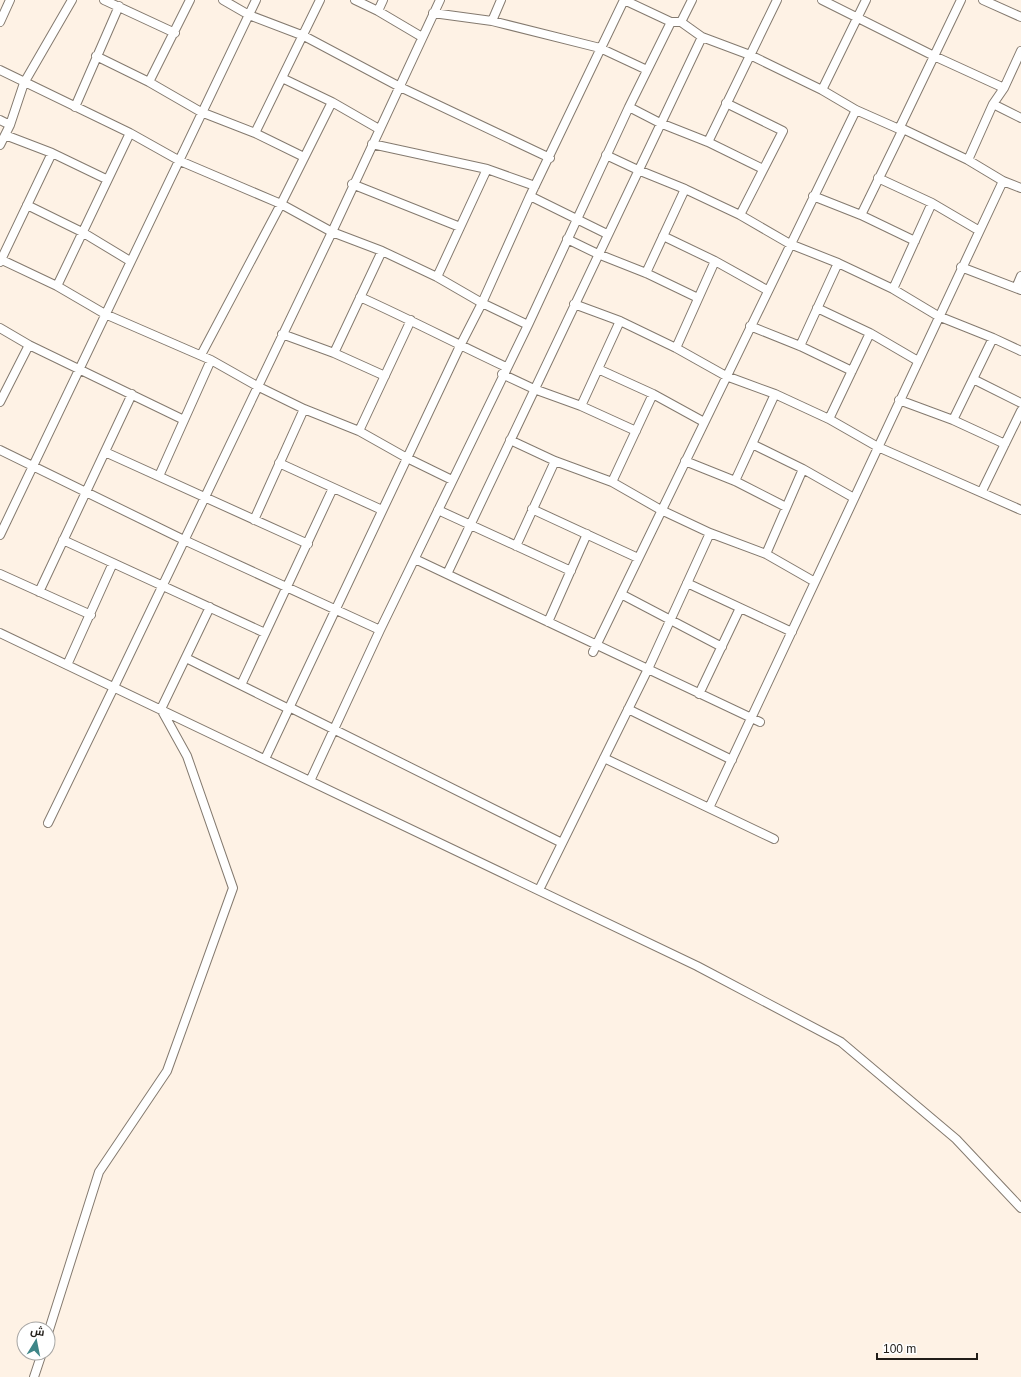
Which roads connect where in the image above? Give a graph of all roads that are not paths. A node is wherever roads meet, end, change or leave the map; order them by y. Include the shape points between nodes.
1 (10, 0) edge
2 (72, 0) edge
3 (104, 0) edge
4 (190, 0) edge
5 (223, 0) edge
6 (256, 0) edge
7 (320, 0) edge
8 (356, 0) edge
9 (383, 0) edge
10 (440, 0) edge
11 (501, 0) edge
12 (624, 0) edge
13 (692, 0) edge
14 (777, 0) edge
15 (822, 0) edge
16 (866, 0) edge
17 (961, 0) edge
18 (983, 0) edge
19 (119, 6) junction
20 (378, 11) junction
21 (433, 14) junction
22 (249, 15) junction
23 (858, 17) junction
24 (1021, 17) edge
25 (1, 18) edge
26 (492, 21) junction
27 (671, 22) junction
28 (681, 22) junction
29 (175, 33) junction
30 (304, 36) junction
31 (422, 37) junction
32 (702, 37) junction
33 (600, 48) junction
34 (1021, 51) edge
35 (750, 55) junction
36 (96, 56) junction
37 (934, 56) junction
38 (0, 70) edge
39 (647, 70) junction
40 (282, 78) junction
41 (149, 82) junction
42 (24, 83) junction
43 (400, 87) junction
44 (1004, 88) junction
45 (822, 90) junction
46 (332, 102) junction
47 (726, 103) junction
48 (993, 104) junction
49 (75, 107) junction
50 (629, 107) junction
51 (856, 110) junction
52 (201, 112) junction
53 (1021, 118) edge
54 (0, 120) edge
55 (660, 122) junction
56 (10, 125) junction
57 (379, 129) junction
58 (901, 129) junction
59 (130, 133) junction
60 (255, 133) junction
61 (5, 135) junction
62 (708, 142) junction
63 (372, 144) junction
64 (0, 145) edge
65 (52, 153) junction
66 (606, 155) junction
67 (304, 157) junction
68 (550, 158) junction
69 (968, 160) junction
70 (180, 161) junction
71 (487, 169) junction
72 (763, 169) junction
73 (638, 170) junction
74 (878, 178) junction
75 (106, 179) junction
76 (1003, 181) junction
77 (352, 184) junction
78 (535, 186) junction
79 (1021, 188) edge
80 (685, 189) junction
81 (530, 196) junction
82 (812, 196) junction
83 (932, 203) junction
84 (28, 204) junction
85 (281, 204) junction
86 (740, 215) junction
87 (861, 215) junction
88 (576, 219) junction
89 (460, 227) junction
90 (978, 230) junction
91 (82, 232) junction
92 (332, 232) junction
93 (607, 234) junction
94 (663, 236) junction
95 (567, 239) junction
96 (915, 241) junction
97 (790, 244) junction
98 (382, 252) junction
99 (598, 254) junction
100 (0, 260) edge
101 (130, 261) junction
102 (715, 261) junction
103 (838, 263) junction
104 (961, 267) junction
105 (646, 273) junction
106 (1021, 276) edge
107 (437, 278) junction
108 (57, 286) junction
109 (893, 289) junction
110 (1018, 289) edge
111 (767, 290) junction
112 (360, 297) junction
113 (698, 298) junction
114 (482, 303) junction
115 (574, 304) junction
116 (817, 308) junction
117 (105, 314) junction
118 (938, 316) junction
119 (411, 320) junction
120 (620, 321) junction
121 (528, 325) junction
122 (750, 326) junction
123 (0, 328) edge
124 (870, 333) junction
125 (282, 334) junction
126 (993, 338) junction
127 (29, 345) junction
128 (460, 346) junction
129 (800, 346) junction
130 (676, 348) junction
131 (1021, 351) edge
132 (334, 353) junction
133 (201, 355) junction
134 (211, 360) junction
135 (918, 360) junction
136 (506, 366) junction
137 (79, 369) junction
138 (598, 369) junction
139 (852, 371) junction
140 (502, 374) junction
141 (385, 376) junction
142 (726, 376) junction
143 (972, 379) junction
144 (257, 386) junction
145 (534, 389) junction
146 (132, 394) junction
147 (653, 394) junction
148 (775, 394) junction
149 (1, 398) edge
150 (900, 400) junction
151 (1021, 403) edge
152 (581, 406) junction
153 (304, 409) junction
154 (1021, 411) edge
155 (829, 419) junction
156 (184, 420) junction
157 (953, 420) junction
158 (704, 422) junction
159 (359, 431) junction
160 (636, 432) junction
161 (510, 440) junction
162 (752, 444) junction
163 (1005, 444) junction
164 (878, 447) junction
165 (0, 450) edge
166 (105, 452) junction
167 (407, 458) junction
168 (555, 461) junction
169 (685, 461) junction
170 (279, 463) junction
171 (31, 466) junction
172 (803, 469) junction
173 (159, 476) junction
174 (452, 480) junction
175 (735, 481) junction
176 (612, 482) junction
177 (333, 488) junction
178 (982, 491) junction
179 (85, 492) junction
180 (204, 497) junction
181 (854, 498) junction
182 (786, 507) junction
183 (532, 509) junction
184 (382, 510) junction
185 (438, 510) junction
186 (661, 510) junction
187 (1021, 510) edge
188 (254, 520) junction
189 (470, 525) junction
190 (710, 533) junction
191 (587, 534) junction
192 (0, 535) edge
193 (63, 540) junction
194 (184, 540) junction
195 (308, 544) junction
196 (516, 546) junction
197 (766, 554) junction
198 (638, 558) junction
199 (415, 559) junction
200 (113, 563) junction
201 (572, 571) junction
202 (0, 574) edge
203 (447, 574) junction
204 (815, 582) junction
205 (687, 583) junction
206 (162, 586) junction
207 (288, 588) junction
208 (39, 592) junction
209 (621, 594) junction
210 (210, 607) junction
211 (740, 608) junction
212 (336, 610) junction
213 (91, 615) junction
214 (670, 620) junction
215 (548, 622) junction
216 (380, 630) junction
217 (792, 632) junction
218 (0, 633) edge
219 (265, 633) junction
220 (722, 646) junction
221 (595, 649) junction
222 (186, 658) junction
223 (67, 665) junction
224 (648, 669) junction
225 (240, 685) junction
226 (114, 688) junction
227 (699, 694) junction
228 (289, 708) junction
229 (628, 709) junction
230 (161, 710) junction
231 (751, 718) junction
232 (760, 722) dead end
233 (334, 730) junction
234 (265, 758) junction
235 (604, 758) junction
236 (732, 760) junction
237 (310, 781) junction
238 (709, 808) junction
239 (48, 823) dead end
240 (774, 839) dead end
241 (562, 843) junction
242 (539, 890) junction
243 (1021, 1208) edge
244 (52, 1321) edge
245 (39, 1361) edge
246 (34, 1377) edge

1 - 25 street
2 - 42 street
3 - 19 street
4 - 29 street
5 - 22 street
6 - 22 street
7 - 30 street
8 - 20 street
9 - 20 street
10 - 21 street
11 - 26 street
12 - 27 street
12 - 33 street
13 - 28 street
14 - 35 street
15 - 23 street
16 - 23 street
17 - 37 street
18 - 24 street
19 - 29 street
19 - 36 street
20 - 31 street
21 - 26 street
21 - 31 street
22 - 30 street
22 - 52 street
23 - 37 street
23 - 45 street
26 - 33 street
27 - 28 street
27 - 39 street
28 - 32 street
29 - 41 street
30 - 40 street
30 - 43 street
31 - 43 street
32 - 35 street
32 - 55 street
33 - 39 street
33 - 68 street
34 - 44 street
35 - 45 street
35 - 47 street
36 - 41 street
36 - 49 street
37 - 44 street
37 - 58 street
38 - 42 street
39 - 50 street
40 - 46 street
40 - 60 street
41 - 52 street
42 - 49 street
42 - 56 street
43 - 57 street
43 - 68 street
44 - 48 street
45 - 51 street
46 - 57 street
46 - 67 street
47 - 62 street
47 - 72 street via 783,131
48 - 53 street
48 - 69 street
49 - 59 street
50 - 55 street
50 - 66 street
51 - 58 street
51 - 82 street
52 - 60 street
52 - 70 street
54 - 56 street
55 - 62 street
55 - 73 street
56 - 61 street
57 - 63 street
58 - 69 street
58 - 74 street
59 - 70 street
59 - 75 street
60 - 67 street
61 - 64 street
61 - 65 street
62 - 72 street
63 - 71 street
63 - 77 street
65 - 75 street
65 - 84 street
66 - 73 street
66 - 88 street
67 - 85 street
68 - 78 street
69 - 76 street
70 - 85 street
70 - 101 street
71 - 78 street
71 - 89 street
72 - 86 street
73 - 80 street
73 - 93 street
74 - 83 street
74 - 87 street
75 - 91 street
76 - 79 street
76 - 90 street
77 - 89 street
77 - 92 street
78 - 81 street
80 - 86 street
80 - 94 street
81 - 88 street
81 - 114 street
82 - 87 street
82 - 97 street
83 - 90 street
83 - 96 street
84 - 91 street
84 - 100 street
85 - 92 street
85 - 133 street
86 - 97 street
87 - 96 street
88 - 93 street
88 - 95 street
89 - 107 street
90 - 104 street
91 - 101 street
91 - 108 street
92 - 98 street
92 - 125 street
93 - 99 street
94 - 102 street
94 - 105 street
95 - 99 street
95 - 121 street
96 - 109 street
97 - 103 street
97 - 111 street
98 - 107 street
98 - 112 street
99 - 105 street
99 - 115 street
100 - 108 street
101 - 117 street
102 - 111 street
102 - 113 street
103 - 109 street
103 - 116 street
104 - 110 street
104 - 118 street
105 - 113 street
106 - 110 street
107 - 114 street
108 - 117 street
109 - 118 street
111 - 122 street
112 - 119 street
112 - 132 street
113 - 130 street
114 - 121 street
114 - 128 street
115 - 120 street
115 - 145 street
116 - 124 street
116 - 129 street
117 - 133 street
117 - 137 street
118 - 126 street
118 - 135 street
119 - 128 street
119 - 141 street
120 - 130 street
120 - 138 street
121 - 136 street
122 - 129 street
122 - 142 street
123 - 127 street
124 - 135 street
124 - 139 street
125 - 132 street
125 - 144 street
126 - 131 street
126 - 143 street
127 - 137 street
127 - 149 street
128 - 136 street
128 - 167 street
129 - 139 street
130 - 142 street
132 - 141 street
133 - 134 street
134 - 144 street
134 - 156 street
135 - 150 street
136 - 140 street
137 - 146 street
137 - 171 street
138 - 147 street
138 - 152 street
139 - 155 street
140 - 145 street
140 - 174 street
141 - 159 street
142 - 148 street
142 - 158 street
143 - 151 street
143 - 157 street
144 - 153 street
144 - 180 street
145 - 152 street
145 - 161 street
146 - 156 street
146 - 166 street
147 - 158 street
147 - 160 street
148 - 155 street
148 - 162 street
150 - 157 street
150 - 164 street
152 - 160 street
153 - 159 street
153 - 170 street
154 - 163 street
155 - 164 street
156 - 173 street
157 - 163 street
158 - 169 street
159 - 167 street
160 - 176 street
161 - 168 street
161 - 189 street
162 - 172 street
162 - 175 street
163 - 178 street
164 - 178 street
164 - 181 street
165 - 171 street
166 - 173 street
166 - 179 street
167 - 174 street
167 - 184 street
168 - 176 street
168 - 183 street
169 - 175 street
169 - 186 street
170 - 177 street
170 - 188 street
171 - 179 street
171 - 192 street
172 - 181 street
172 - 182 street
173 - 180 street
174 - 185 street
175 - 182 street
176 - 186 street
177 - 184 street
177 - 195 street
178 - 187 street
179 - 193 street
179 - 194 street
180 - 188 street
180 - 194 street
181 - 204 street
182 - 197 street
183 - 191 street
183 - 196 street
184 - 212 street
185 - 189 street
185 - 199 street
186 - 190 street
186 - 198 street
188 - 195 street
189 - 196 street
189 - 203 street
190 - 197 street
190 - 205 street
191 - 198 street
191 - 201 street
193 - 200 street
193 - 208 street
194 - 206 street
194 - 207 street
195 - 207 street
196 - 201 street
197 - 204 street
198 - 209 street
199 - 203 street
199 - 216 street
200 - 206 street
200 - 213 street
201 - 215 street
202 - 208 street
203 - 215 street
204 - 217 street
205 - 211 street
205 - 214 street
206 - 210 street
206 - 226 street
207 - 212 street
207 - 219 street
208 - 213 street
209 - 214 street
209 - 221 street
210 - 219 street
210 - 222 street
211 - 217 street
211 - 220 street
212 - 216 street
212 - 228 street
213 - 223 street
214 - 220 street
214 - 224 street
215 - 221 street
216 - 233 street
217 - 231 street
218 - 223 street
219 - 225 street
220 - 227 street
221 - 224 street
222 - 225 street
222 - 230 street
223 - 226 street
224 - 227 street
224 - 229 street
225 - 228 street
226 - 230 street
226 - 239 street
227 - 231 street
228 - 233 street
228 - 234 street
229 - 235 street
229 - 236 street
230 - 234 street
230 - 244 street via 187,756 233,888 167,1071 99,1172
231 - 232 street
231 - 236 street
233 - 237 street
233 - 241 street
234 - 237 street
235 - 238 street
235 - 241 street
236 - 238 street
237 - 242 street
238 - 240 street
241 - 242 street
242 - 243 street via 698,966 841,1042 956,1139
245 - 246 street

